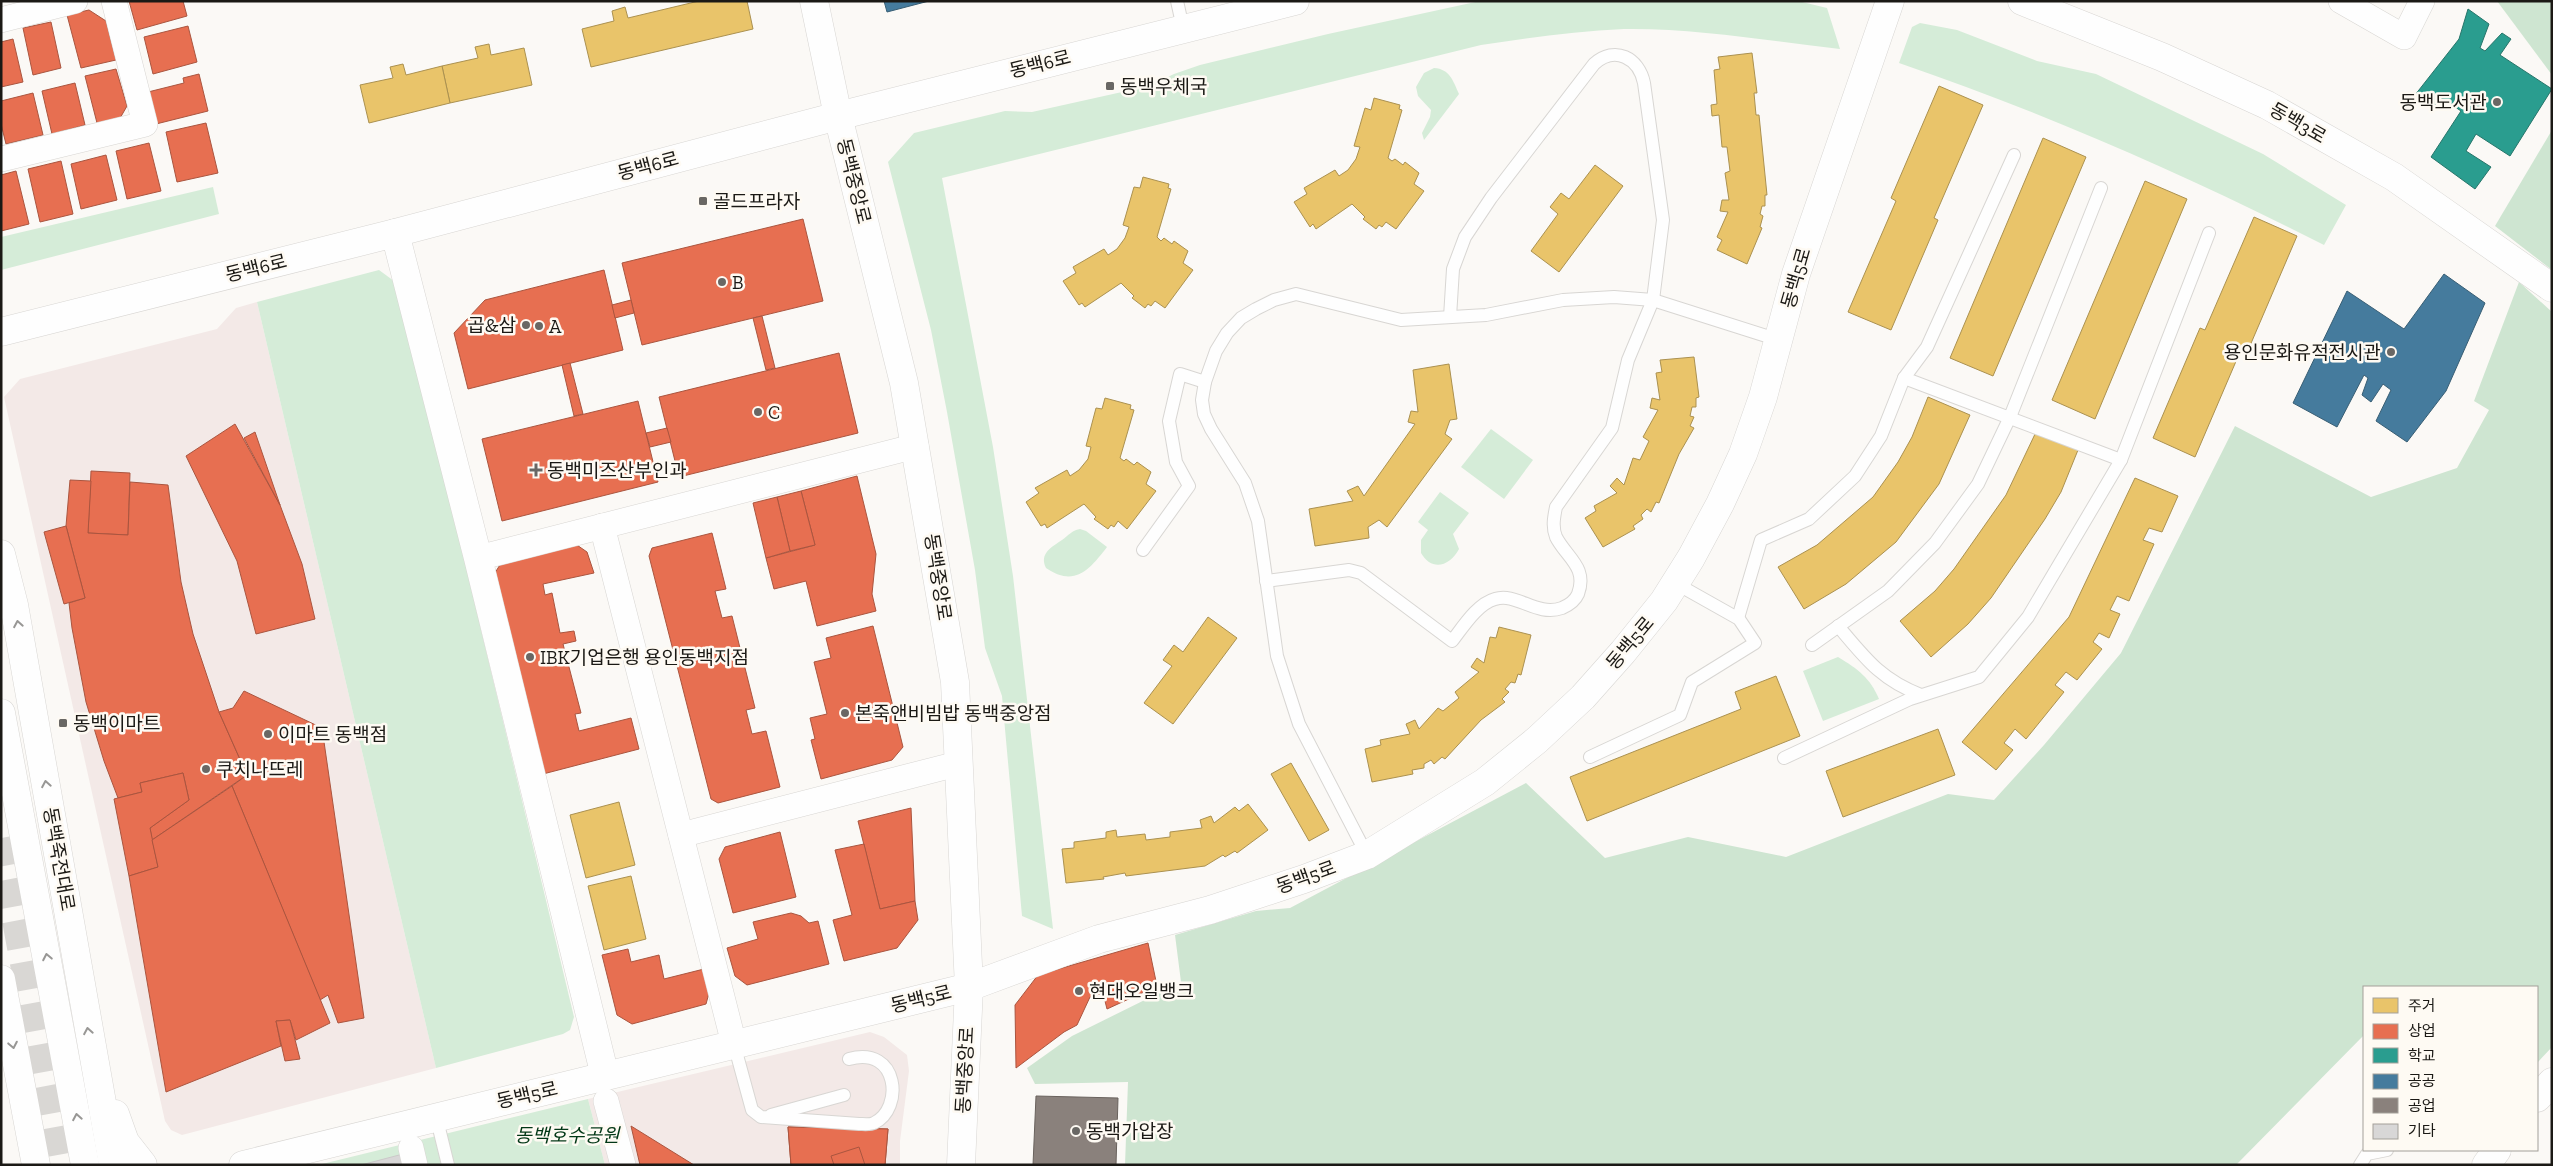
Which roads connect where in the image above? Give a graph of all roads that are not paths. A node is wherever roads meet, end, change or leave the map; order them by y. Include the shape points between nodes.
1 (75, 1) edge
2 (114, 1) edge
3 (814, 1) edge
4 (1177, 1) edge
5 (1295, 1) edge
6 (1890, 1) edge
7 (2022, 1) edge
8 (2342, 1) edge
9 (2422, 1) edge
10 (1, 20) edge
11 (1183, 28) junction
12 (838, 116) junction
13 (2014, 155) dead end
14 (1, 159) edge
15 (2101, 188) dead end
16 (395, 233) junction
17 (2209, 233) dead end
18 (2552, 288) edge
19 (1653, 300) junction
20 (1450, 317) junction
21 (1, 332) edge
22 (1779, 340) junction
23 (1904, 378) junction
24 (1205, 382) junction
25 (2010, 417) junction
26 (916, 446) junction
27 (2121, 460) junction
28 (602, 526) junction
29 (1143, 550) dead end
30 (1, 554) edge
31 (478, 558) junction
32 (1266, 581) junction
33 (1675, 583) junction
34 (1738, 618) junction
35 (1838, 626) junction
36 (1812, 645) dead end
37 (1921, 695) junction
38 (1, 713) edge
39 (1590, 757) dead end
40 (1784, 758) dead end
41 (958, 764) junction
42 (681, 835) junction
43 (1367, 855) junction
44 (1, 979) edge
45 (969, 987) junction
46 (734, 1044) junction
47 (849, 1059) dead end
48 (94, 1065) junction
49 (2552, 1082) edge
50 (606, 1088) junction
51 (844, 1094) dead end
52 (2538, 1097) edge
53 (436, 1116) junction
54 (761, 1117) junction
55 (2382, 1151) edge
56 (2496, 1151) edge
57 (36, 1165) edge
58 (85, 1165) edge
59 (112, 1165) edge
60 (143, 1165) edge
61 (243, 1165) edge
62 (448, 1165) edge
63 (623, 1165) edge
64 (961, 1165) edge
65 (2360, 1165) edge
66 (2486, 1165) edge

1 - 10 street
2 - 14 street via 145,124
3 - 12 street, 동백중앙로
4 - 11 lane
5 - 11 street, 동백6로
6 - 22 street, 동백5로 via 1799,264
7 - 18 street, 동백3로 via 2162,57 2267,105 2394,177
8 - 9 street via 2404,37
11 - 12 street, 동백6로
12 - 16 street, 동백6로
12 - 26 street, 동백중앙로 via 904,383
13 - 23 lane via 1927,347
15 - 25 lane
16 - 21 street, 동백6로
16 - 31 street
17 - 27 lane
19 - 20 lane via 1579,299 1486,315
19 - 20 lane via 1663,220 1644,83 1637,64 1621,54 1611,54 1594,64 1465,237 1453,269
19 - 22 lane
19 - 32 lane via 1628,360 1612,428 1556,507 1553,522 1556,536 1580,571 1578,595 1570,605 1556,610 1541,610 1511,599 1496,598 1482,606 1452,641 1361,573 1349,570
20 - 24 lane via 1401,320 1296,294 1274,300 1241,318 1216,351
22 - 33 street, 동백5로 via 1743,454 1720,504
23 - 25 lane
23 - 34 lane via 1880,436 1855,476 1809,519 1761,540
24 - 29 lane via 1180,374 1169,421 1176,462 1189,486
24 - 32 lane via 1204,414 1252,502 1258,521
25 - 27 lane
25 - 35 lane via 1978,484 1935,543 1888,591
26 - 28 street
26 - 41 street, 동백중앙로 via 955,682
27 - 37 lane via 2028,617 1979,676
28 - 31 street
28 - 42 street
48 -> 30 street, 동백죽전대로 via 14,605
31 - 50 street
32 - 43 lane via 1277,656 1299,724
33 - 34 lane
33 - 43 street, 동백5로 via 1623,652 1583,697 1537,740 1485,782
34 - 39 lane via 1755,643 1692,682 1680,715
35 - 36 lane
35 - 37 lane via 1871,666 1898,686
37 - 40 lane
58 -> 38 street, 동백죽전대로
41 - 42 street
41 - 45 street, 동백중앙로
42 - 46 street
43 - 45 street, 동백5로 via 1210,910 1099,939
44 -> 57 street
45 - 46 street, 동백5로
45 - 64 street, 동백중앙로
46 - 50 street, 동백5로
46 - 54 lane via 752,1110
47 - 54 lane via 862,1056 878,1061 890,1072 893,1089 887,1111 875,1123
48 - 59 street, 동백죽전대로
48 - 60 street via 125,1142
49 - 52 street
50 - 53 street, 동백5로
50 - 63 street
51 - 54 lane
53 - 61 street, 동백5로
53 - 62 lane
55 - 65 lane via 2367,1154
56 - 66 street

